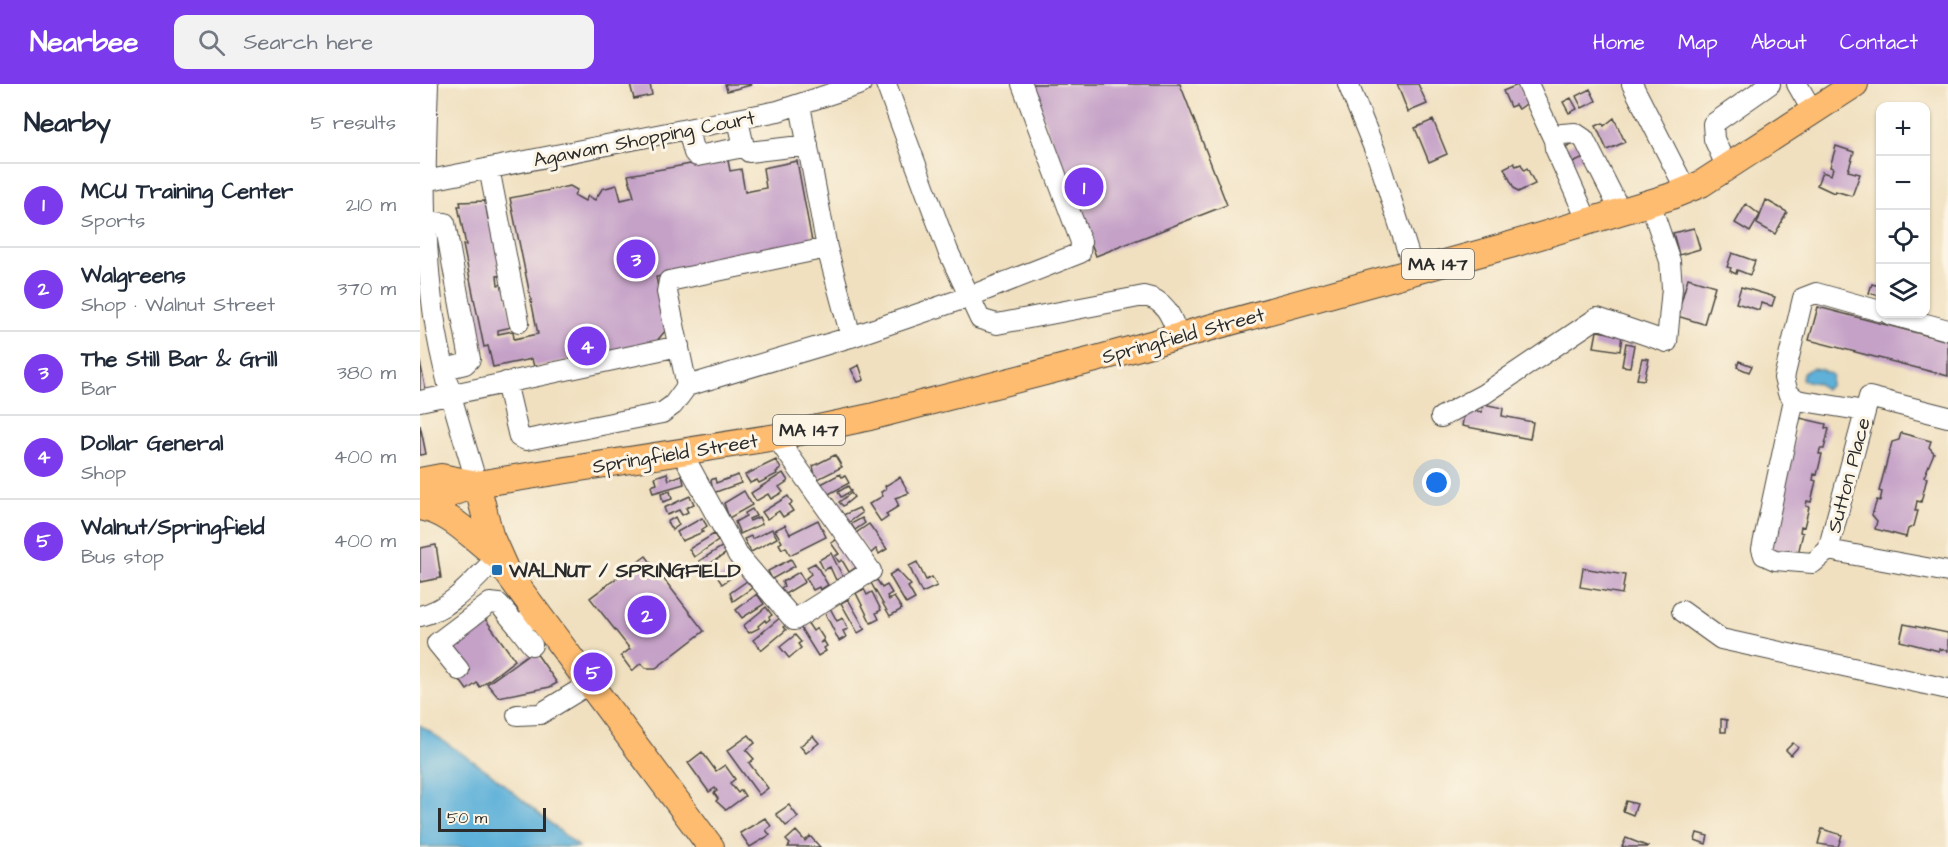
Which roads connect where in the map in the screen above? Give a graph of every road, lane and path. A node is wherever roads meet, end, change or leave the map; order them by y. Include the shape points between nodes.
1 (428, 84) edge
2 (861, 84) edge
3 (886, 84) edge
4 (1022, 84) edge
5 (1348, 84) edge
6 (1528, 84) edge
7 (1632, 84) edge
8 (1770, 84) edge
9 (1797, 84) edge
10 (1855, 84) edge
11 (800, 105) junction
12 (1813, 112) junction
13 (738, 120) junction
14 (688, 130) junction
15 (1554, 140) junction
16 (423, 144) edge
17 (808, 145) junction
18 (744, 147) junction
19 (489, 168) junction
20 (1727, 168) junction
21 (425, 181) junction
22 (1686, 190) junction
23 (1650, 203) junction
24 (1621, 212) junction
25 (423, 214) edge
26 (1588, 222) junction
27 (827, 248) junction
28 (424, 255) edge
29 (1414, 271) junction
30 (968, 297) junction
31 (1876, 310) edge
32 (427, 313) edge
33 (1904, 318) edge
34 (519, 322) dead end
35 (1948, 330) edge
36 (1178, 335) junction
37 (851, 338) junction
38 (679, 346) junction
39 (445, 369) junction
40 (506, 382) junction
41 (687, 386) junction
42 (451, 394) junction
43 (1797, 400) junction
44 (420, 401) edge
45 (1867, 404) junction
46 (1947, 410) edge
47 (1442, 417) dead end
48 (776, 437) junction
49 (682, 453) junction
50 (420, 481) edge
51 (477, 484) junction
52 (420, 501) edge
53 (420, 507) edge
54 (1828, 550) junction
55 (498, 557) junction
56 (1948, 572) edge
57 (1682, 611) dead end
58 (420, 616) edge
59 (528, 621) junction
60 (532, 645) dead end
61 (459, 670) dead end
62 (589, 684) junction
63 (1948, 689) edge
64 (517, 715) dead end
65 (711, 847) edge

1 - 16 street
2 - 11 street, Agawam Shopping Court
3 - 30 street
4 - 30 street via 1081,248 1075,256
5 - 29 street via 1378,158
6 - 15 street
7 - 22 street
8 - 20 street via 1713,124 1714,139
9 - 12 street
10 - 12 main road, Springfield Street / MA 147
11 - 13 street, Agawam Shopping Court
11 - 17 street
12 - 20 main road, Springfield Street / MA 147
13 - 14 street, Agawam Shopping Court
13 - 18 street
14 - 18 street via 697,156
14 - 19 street, Agawam Shopping Court
15 - 24 street via 1562,134 1575,133 1584,139
15 - 26 street
16 - 21 street
17 - 18 street via 755,153
17 - 27 street
19 - 21 street, Agawam Shopping Court
19 - 34 street
20 - 22 main road, Springfield Street / MA 147
21 - 25 street
22 - 23 main road, Springfield Street / MA 147
23 - 24 main road, Springfield Street / MA 147
23 - 47 street via 1670,261 1667,342 1597,318 1484,394
24 - 26 main road, Springfield Street / MA 147
25 - 28 street
25 - 39 street via 445,223 470,354 465,364
26 - 29 main road, Springfield Street / MA 147
27 - 37 street
27 - 38 street via 672,279 666,288
28 - 32 street
29 - 36 main road, Springfield Street / MA 147
30 - 36 street via 980,320 997,324 1153,297 1169,312
30 - 37 street
31 - 43 street via 1816,293 1803,298 1784,378 1788,393
32 - 39 street
33 - 35 street
36 - 48 main road, Springfield Street / MA 147 via 935,401
37 - 41 street
38 - 40 street
38 - 41 street
39 - 42 street
40 - 41 street via 519,437 526,440 662,412 673,405
40 - 42 street
42 - 44 street
42 - 51 street
43 - 45 street
43 - 54 street via 1762,549 1764,555 1775,560 1813,563
45 - 46 street, Sutton Place
45 - 54 street, Sutton Place
48 - 49 main road, Springfield Street / MA 147
48 - 49 street via 871,571 794,620 738,555
49 - 51 main road, Springfield Street / MA 147
50 - 51 main road, Springfield Street / MA 147 via 441,477
51 - 52 main road, Springfield Street / MA 147
51 - 55 main road
53 - 55 main road via 451,518
54 - 56 street, Sutton Place
55 - 58 street via 460,596
55 - 59 main road
57 - 63 street via 1722,639
59 - 60 street
59 - 61 street via 490,603 437,643
59 - 62 main road
62 - 64 street via 540,714
62 - 65 main road

